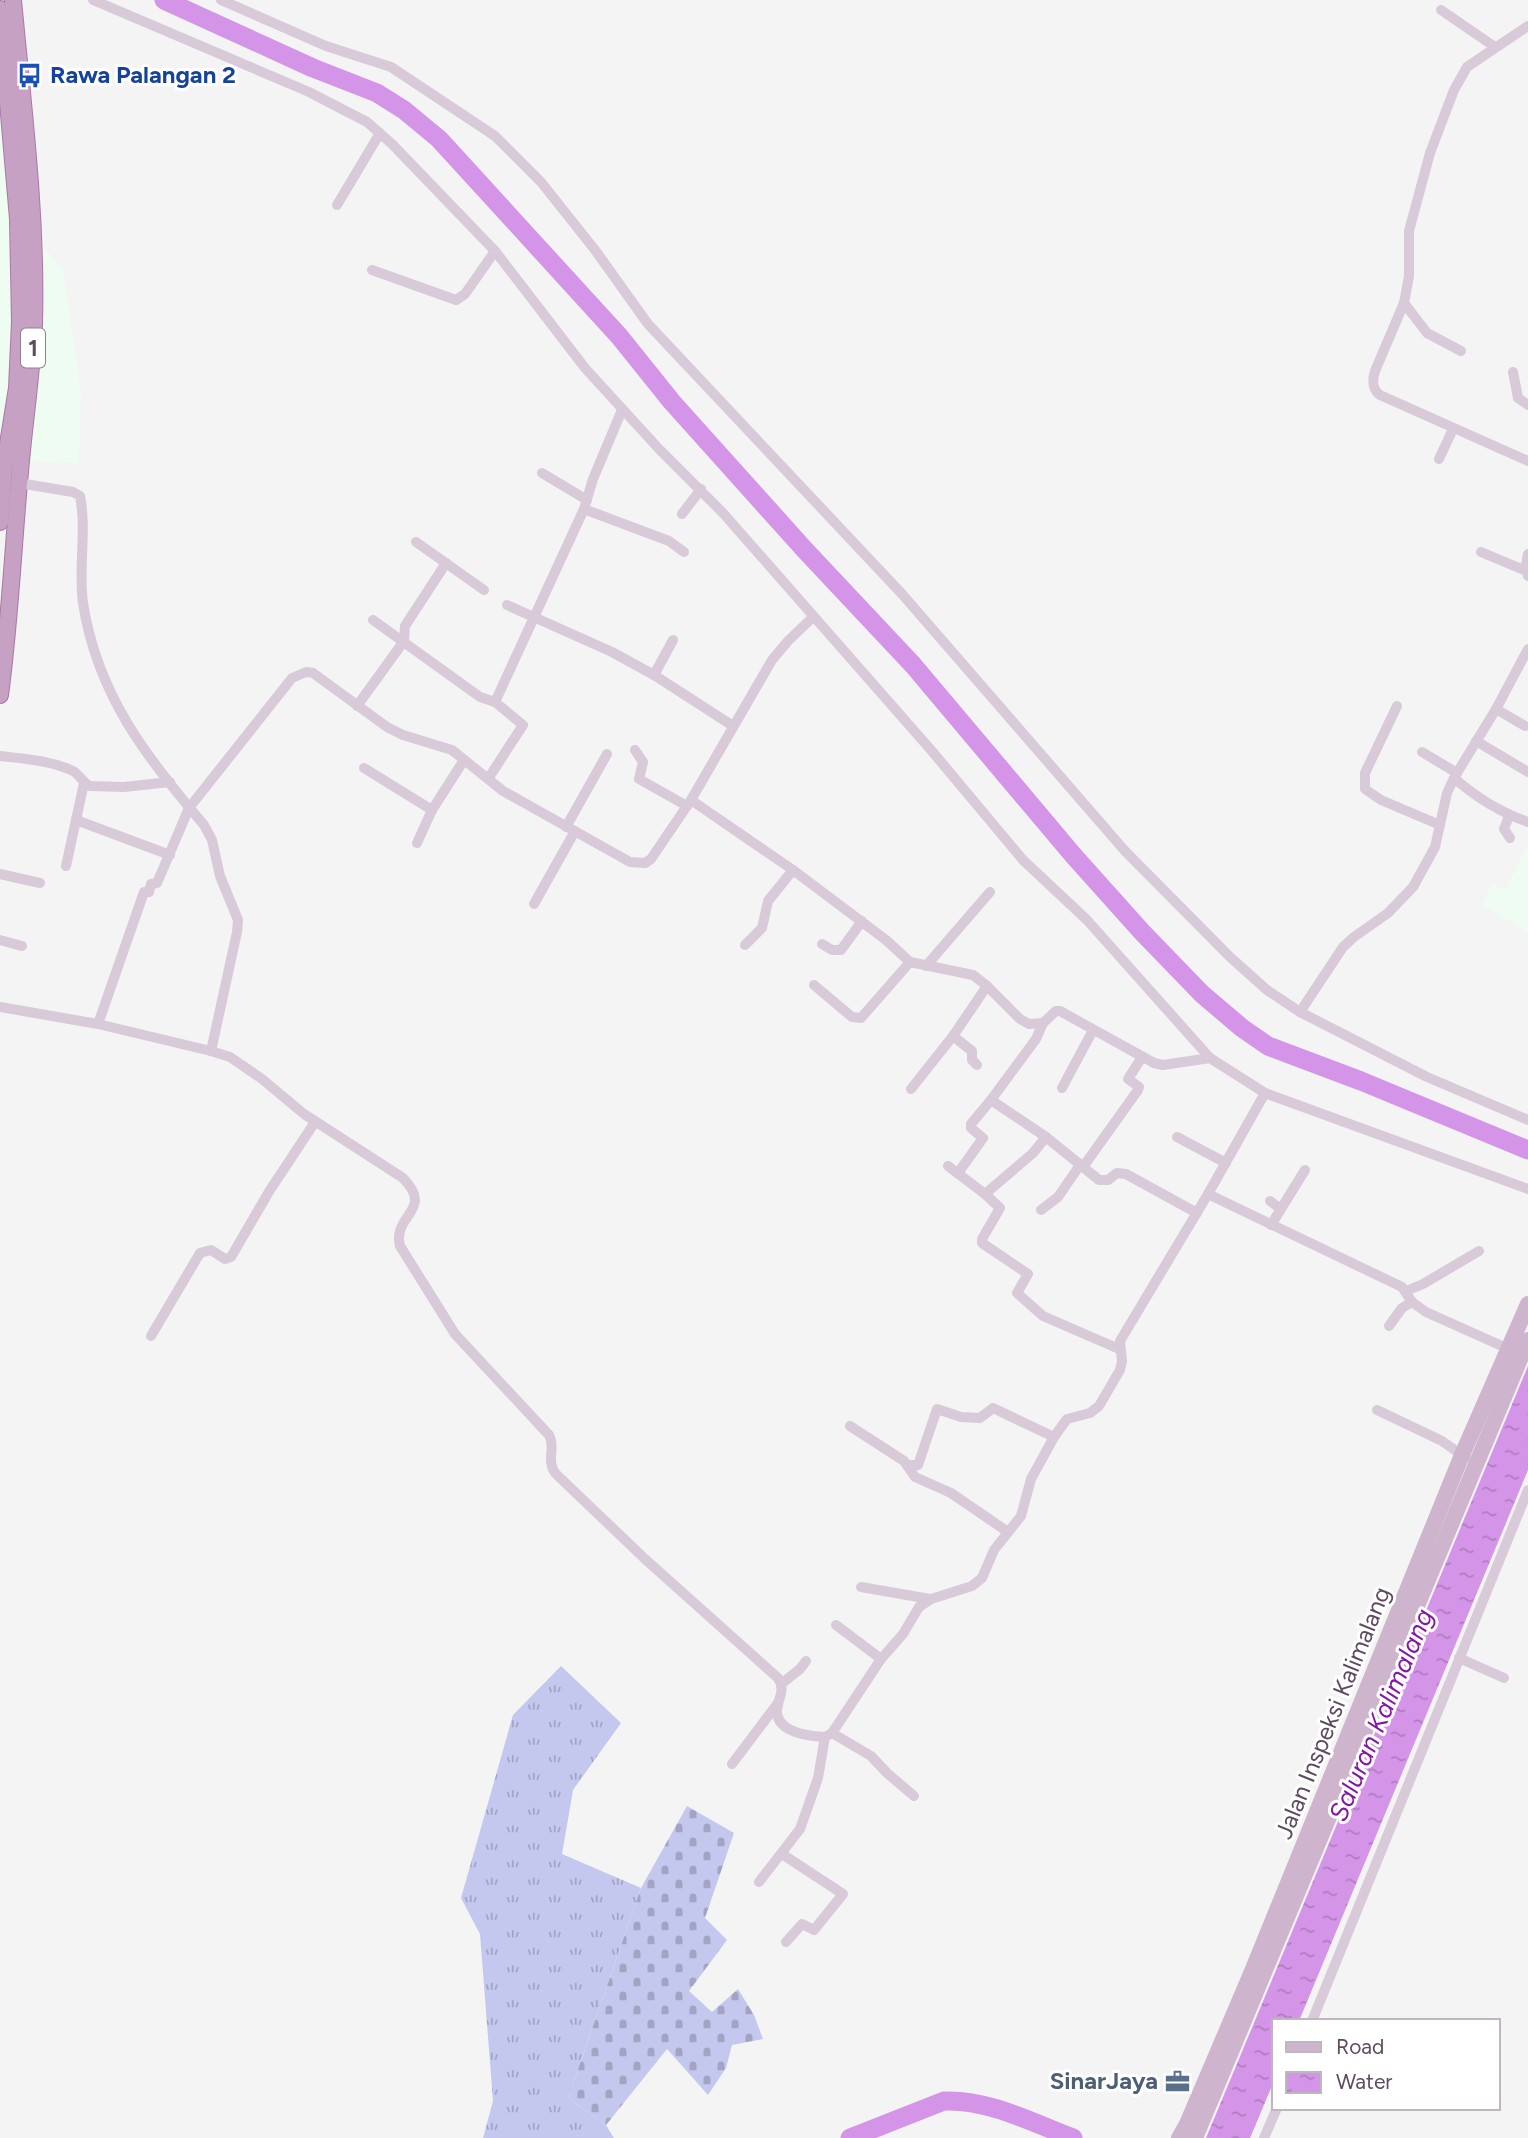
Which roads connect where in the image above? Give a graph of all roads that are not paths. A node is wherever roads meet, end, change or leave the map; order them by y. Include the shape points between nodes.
1 (13, 0) edge
2 (93, 0) edge
3 (221, 0) edge
4 (0, 9) edge
5 (1441, 10) dead end
6 (1528, 26) edge
7 (1, 30) edge
8 (1495, 47) junction
9 (380, 133) junction
10 (337, 205) dead end
11 (495, 251) junction
12 (372, 270) dead end
13 (1404, 303) junction
14 (1461, 351) dead end
15 (1513, 372) dead end
16 (1528, 405) edge
17 (622, 410) junction
18 (1453, 429) junction
19 (1439, 459) dead end
20 (1527, 459) edge
21 (542, 473) dead end
22 (14, 474) junction
23 (701, 489) junction
24 (585, 504) junction
25 (682, 514) dead end
26 (0, 522) edge
27 (416, 542) dead end
28 (684, 552) dead end
29 (1481, 552) dead end
30 (1528, 554) edge
31 (446, 563) junction
32 (1527, 574) edge
33 (484, 590) dead end
34 (507, 605) dead end
35 (535, 616) junction
36 (814, 617) junction
37 (373, 620) dead end
38 (673, 640) dead end
39 (404, 641) junction
40 (1528, 649) edge
41 (654, 675) junction
42 (0, 695) edge
43 (495, 702) junction
44 (357, 706) junction
45 (1397, 706) dead end
46 (1496, 709) junction
47 (733, 726) junction
48 (1525, 726) dead end
49 (1476, 741) junction
50 (635, 750) dead end
51 (1422, 752) dead end
52 (607, 754) dead end
53 (0, 756) edge
54 (464, 760) junction
55 (364, 768) dead end
56 (1528, 772) edge
57 (1455, 775) junction
58 (488, 779) junction
59 (170, 782) junction
60 (84, 783) junction
61 (689, 803) junction
62 (189, 808) junction
63 (432, 810) junction
64 (1509, 816) junction
65 (76, 820) junction
66 (1528, 822) edge
67 (1440, 825) junction
68 (571, 829) junction
69 (1510, 838) dead end
70 (417, 843) dead end
71 (170, 855) junction
72 (66, 866) dead end
73 (793, 870) junction
74 (0, 874) edge
75 (40, 883) dead end
76 (990, 892) dead end
77 (534, 904) dead end
78 (862, 921) junction
79 (0, 940) edge
80 (822, 944) dead end
81 (745, 945) dead end
82 (22, 946) dead end
83 (910, 962) junction
84 (926, 967) junction
85 (814, 985) dead end
86 (987, 986) junction
87 (0, 1007) edge
88 (1300, 1012) junction
89 (1043, 1023) junction
90 (98, 1024) junction
91 (1093, 1030) junction
92 (953, 1036) junction
93 (211, 1051) junction
94 (1142, 1057) junction
95 (1210, 1058) junction
96 (977, 1065) dead end
97 (1062, 1088) dead end
98 (911, 1089) dead end
99 (1265, 1093) junction
100 (991, 1100) junction
101 (1528, 1120) edge
102 (315, 1122) junction
103 (1177, 1137) dead end
104 (1046, 1138) junction
105 (1226, 1163) junction
106 (948, 1166) dead end
107 (1082, 1166) junction
108 (1306, 1170) dead end
109 (958, 1173) junction
110 (1528, 1189) edge
111 (985, 1194) junction
112 (1208, 1194) junction
113 (1270, 1200) dead end
114 (1281, 1209) junction
115 (1041, 1210) dead end
116 (1197, 1213) junction
117 (1272, 1224) junction
118 (1479, 1251) dead end
119 (1406, 1290) junction
120 (1412, 1302) junction
121 (1528, 1304) edge
122 (1389, 1326) dead end
123 (150, 1336) dead end
124 (1520, 1347) edge
125 (1119, 1349) junction
126 (1377, 1410) dead end
127 (850, 1426) dead end
128 (1054, 1437) junction
129 (1462, 1455) junction
130 (1477, 1464) junction
131 (908, 1465) junction
132 (1528, 1490) edge
133 (1008, 1532) junction
134 (861, 1587) dead end
135 (931, 1599) junction
136 (836, 1625) dead end
137 (1459, 1658) junction
138 (881, 1659) junction
139 (806, 1661) dead end
140 (1504, 1678) dead end
141 (781, 1684) junction
142 (779, 1702) junction
143 (1365, 1712) junction
144 (828, 1735) junction
145 (732, 1764) dead end
146 (914, 1796) dead end
147 (782, 1854) junction
148 (759, 1882) dead end
149 (786, 1942) dead end
150 (1259, 1970) junction
151 (1313, 2019) edge
152 (1276, 2110) edge
153 (1179, 2138) edge
154 (1195, 2138) edge
155 (1264, 2138) edge

1 - 22 highway, 1 via 30,181 34,322 31,379
2 - 9 street via 278,78
3 - 88 street via 326,46 391,66 495,136 548,192 648,324 902,594 1125,851 1251,976
4 - 7 highway, 1
5 - 8 street
6 - 8 street
7 - 22 highway, 1 via 18,219 20,323
8 - 13 street via 1459,78 1426,165 1409,231
9 - 10 street
9 - 11 street
11 - 12 street via 456,300
11 - 17 street
13 - 14 street via 1427,333
13 - 18 street via 1374,371 1373,388
15 - 16 street via 1518,398
17 - 23 street
17 - 24 street
18 - 19 street
18 - 20 street
21 - 24 street
22 - 26 highway, 1
22 - 42 highway, 1
22 - 59 street via 80,496 82,593 93,650 123,718
23 - 25 street
23 - 36 street
24 - 28 street
24 - 35 street
27 - 31 street
29 - 32 street
30 - 32 street
31 - 33 street
31 - 39 street via 405,626
34 - 35 street
35 - 41 street
35 - 43 street
36 - 47 street via 772,660
36 - 95 street via 1023,860 1081,914
37 - 39 street
38 - 41 street
39 - 43 street via 481,697
39 - 44 street
40 - 46 street
41 - 47 street
43 - 58 street via 523,725
44 - 54 street via 387,727 444,746
44 - 62 street via 313,673 298,674
45 - 67 street via 1365,773 1365,789
46 - 48 street
46 - 49 street
47 - 61 street
49 - 56 street
49 - 57 street
50 - 61 street via 643,762 639,779
51 - 57 street
52 - 68 street
53 - 60 street via 58,765 79,774
54 - 58 street
54 - 63 street
55 - 63 street
57 - 64 street via 1477,799
57 - 67 street
58 - 68 street
59 - 60 street via 100,788
59 - 62 street
60 - 65 street
61 - 68 street via 645,863 631,862
61 - 73 street
62 - 71 street
62 - 93 street via 209,834 238,920
63 - 70 street
64 - 66 street
64 - 69 street via 1504,829
65 - 71 street
65 - 72 street
67 - 88 street via 1435,847 1413,887 1343,947
68 - 77 street
71 - 90 street via 157,883 144,892
73 - 78 street
73 - 81 street via 768,901 762,928
74 - 75 street
76 - 84 street
78 - 80 street via 841,950
78 - 83 street
79 - 82 street
83 - 84 street
83 - 85 street via 861,1018 852,1017
84 - 86 street via 965,972
86 - 89 street via 1020,1019
86 - 92 street
87 - 90 street
88 - 101 street via 1427,1077
89 - 91 street via 1060,1011
89 - 100 street
90 - 93 street
91 - 94 street
91 - 97 street
92 - 96 street via 972,1051
92 - 98 street
93 - 102 street via 239,1063
94 - 95 street via 1163,1065
94 - 107 street via 1128,1079 1138,1090
95 - 99 street
99 - 105 street
99 - 110 street
100 - 104 street
100 - 109 street via 971,1124 983,1138
102 - 123 street via 231,1257 206,1250 200,1253
102 - 141 street via 394,1171 414,1189 414,1206 398,1235 400,1246 463,1344 549,1434 555,1474
103 - 105 street
104 - 107 street
104 - 111 street
105 - 112 street
106 - 109 street
107 - 115 street via 1058,1197
107 - 116 street via 1104,1181 1117,1173 1126,1174
108 - 114 street
109 - 111 street
111 - 125 street via 1000,1208 982,1243 1028,1274 1017,1293 1043,1316
112 - 116 street
112 - 117 street
113 - 114 street
114 - 117 street
116 - 125 street
117 - 119 street
118 - 119 street
119 - 120 street
120 - 122 street
120 - 124 street via 1426,1312
121 - 124 main road, Jalan Inspeksi Kalimalang
124 - 129 main road, Jalan Inspeksi Kalimalang
124 - 130 main road, Jalan Inspeksi Kalimalang
125 - 128 street via 1120,1370 1099,1406 1067,1419
126 - 129 street
127 - 131 street
128 - 131 street via 993,1408 980,1418 936,1409 918,1464
128 - 133 street via 1031,1479 1021,1516
129 - 130 street
129 - 143 main road, Jalan Inspeksi Kalimalang
130 - 143 main road, Jalan Inspeksi Kalimalang
131 - 133 street via 915,1477 951,1493
132 - 137 street
133 - 135 street via 978,1583
134 - 135 street
135 - 138 street via 919,1606
136 - 138 street
137 - 140 street
137 - 151 street
138 - 144 street
139 - 141 street
141 - 142 street
142 - 144 street via 781,1724
142 - 145 street
143 - 150 main road, Jalan Inspeksi Kalimalang
144 - 146 street via 871,1756
144 - 147 street via 808,1810
147 - 148 street
147 - 149 street via 843,1894 813,1931 802,1924
150 - 153 main road, Jalan Inspeksi Kalimalang
150 - 154 main road, Jalan Inspeksi Kalimalang
152 - 155 street

